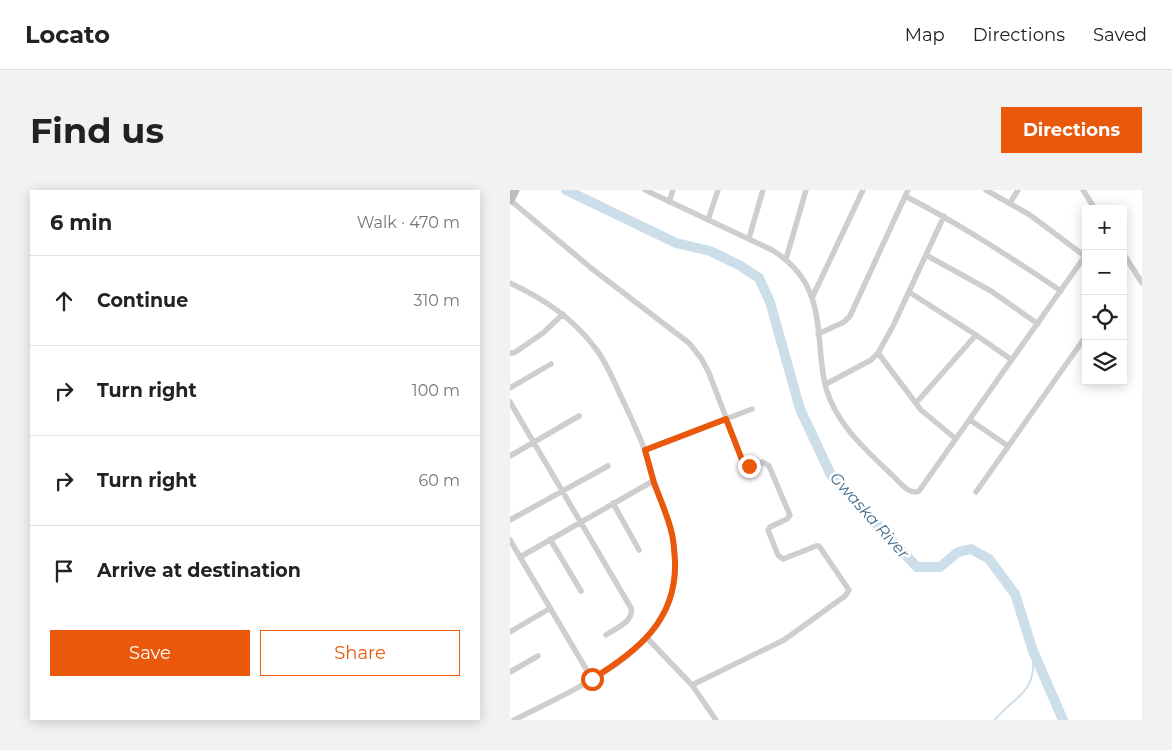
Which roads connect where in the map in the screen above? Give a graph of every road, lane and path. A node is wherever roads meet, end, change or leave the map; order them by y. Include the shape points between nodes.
1 (515, 190) edge
2 (645, 190) edge
3 (673, 190) edge
4 (718, 190) edge
5 (763, 190) edge
6 (806, 190) edge
7 (863, 190) edge
8 (986, 190) edge
9 (1018, 190) edge
10 (1083, 190) edge
11 (907, 193) edge
12 (510, 200) edge
13 (668, 202) junction
14 (1010, 203) junction
15 (1092, 205) edge
16 (944, 216) junction
17 (708, 220) junction
18 (749, 238) junction
19 (1082, 253) edge
20 (926, 256) junction
21 (786, 259) junction
22 (1127, 260) edge
23 (1082, 262) edge
24 (510, 283) edge
25 (1142, 283) edge
26 (1061, 291) junction
27 (909, 292) junction
28 (812, 298) junction
29 (562, 314) junction
30 (1038, 324) junction
31 (818, 334) junction
32 (976, 335) junction
33 (1083, 340) edge
34 (510, 353) edge
35 (878, 353) junction
36 (1012, 360) junction
37 (550, 364) dead end
38 (826, 384) junction
39 (510, 388) edge
40 (510, 402) edge
41 (916, 403) junction
42 (752, 409) dead end
43 (579, 416) dead end
44 (726, 419) junction
45 (970, 420) junction
46 (956, 440) junction
47 (533, 441) junction
48 (1008, 446) junction
49 (645, 450) junction
50 (510, 456) edge
51 (608, 466) dead end
52 (653, 480) junction
53 (563, 492) junction
54 (976, 492) dead end
55 (613, 503) junction
56 (510, 520) edge
57 (580, 522) junction
58 (550, 539) junction
59 (510, 540) edge
60 (639, 550) dead end
61 (520, 556) junction
62 (582, 591) dead end
63 (549, 609) junction
64 (510, 632) edge
65 (606, 635) dead end
66 (647, 638) junction
67 (538, 656) dead end
68 (510, 672) edge
69 (592, 679) junction
70 (692, 685) junction
71 (514, 720) edge
72 (716, 720) edge

1 - 12 main road
2 - 13 street
3 - 13 street
4 - 17 street
5 - 18 street
6 - 21 street
7 - 28 street
8 - 14 street
9 - 14 street
10 - 15 street
11 - 16 street
11 - 31 street via 850,316
12 - 44 street via 591,268 689,343 705,366
13 - 17 street
14 - 19 street
16 - 20 street
16 - 26 street
17 - 18 street
18 - 21 street
20 - 27 street
20 - 30 street via 991,291
21 - 28 street via 801,276
22 - 25 street
23 - 26 street
24 - 29 street via 534,294
26 - 30 street
27 - 32 street
27 - 35 street
28 - 31 street
29 - 34 street via 543,333
29 - 49 street via 585,335 607,366
30 - 36 street
31 - 38 street
32 - 36 street
32 - 41 street
33 - 48 street
35 - 38 street
35 - 41 street
36 - 45 street
37 - 39 street
38 - 46 street via 843,423 910,492 919,491
40 - 47 street
41 - 46 street
42 - 44 street
43 - 47 street
44 - 49 street
44 - 70 street via 744,465 763,462 769,466 790,515 768,530 780,558 820,546 849,590 784,640
45 - 46 street
45 - 48 street
47 - 50 street
47 - 53 street
48 - 54 street
49 - 52 street
51 - 53 street
52 - 55 street
52 - 66 street via 671,530 675,575 662,618
53 - 56 street
53 - 57 street
55 - 57 street
55 - 60 street
57 - 58 street
57 - 65 street via 631,608 628,621
58 - 61 street
58 - 62 street
59 - 61 street
61 - 63 street
63 - 64 street
63 - 69 street
66 - 69 street
66 - 70 street
67 - 68 street
69 - 71 street
70 - 72 street

